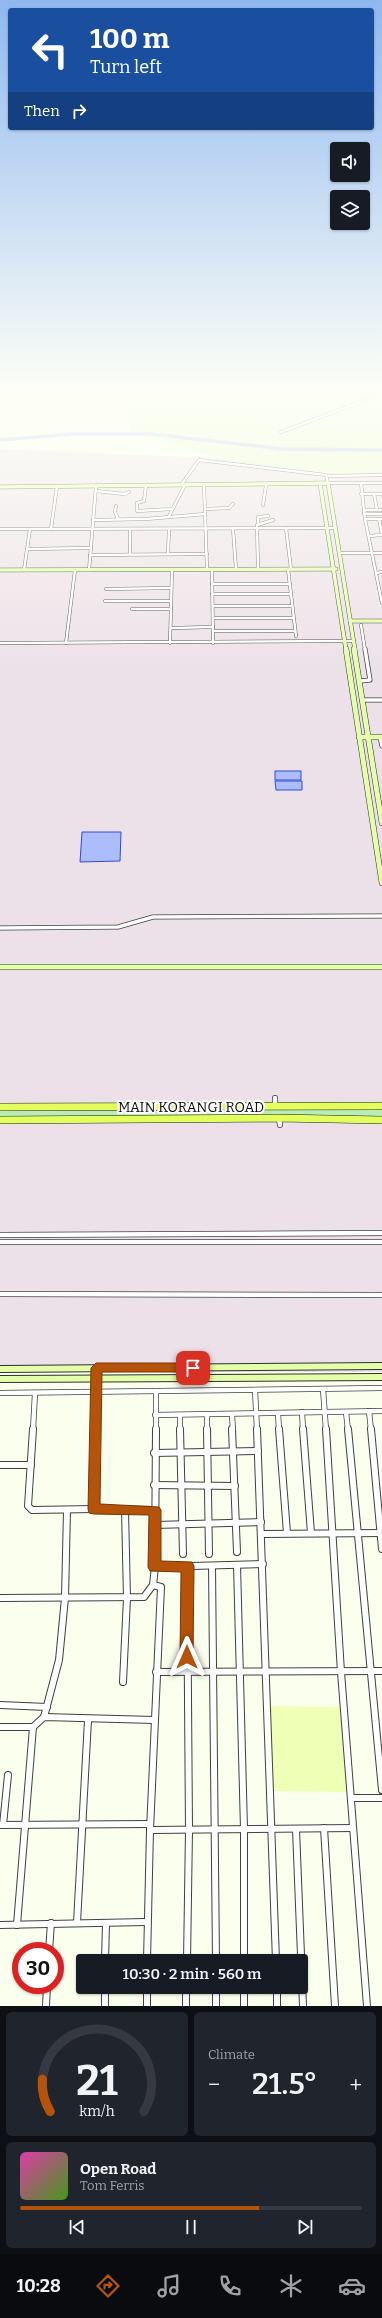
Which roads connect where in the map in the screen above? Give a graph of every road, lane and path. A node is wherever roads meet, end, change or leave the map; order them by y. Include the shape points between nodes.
1 (146, 485) junction
2 (183, 485) junction
3 (204, 485) junction
4 (266, 485) junction
5 (276, 485) edge
6 (320, 485) edge
7 (328, 485) edge
8 (361, 485) edge
9 (0, 486) edge
10 (57, 486) junction
11 (96, 486) junction
12 (96, 491) junction
13 (129, 492) dead end
14 (122, 494) junction
15 (361, 494) junction
16 (374, 494) junction
17 (382, 494) edge
18 (122, 499) dead end
19 (233, 504) dead end
20 (263, 505) dead end
21 (116, 506) dead end
22 (172, 509) junction
23 (206, 510) junction
24 (364, 510) junction
25 (377, 510) junction
26 (382, 510) edge
27 (205, 514) junction
28 (364, 514) junction
29 (382, 514) edge
30 (168, 516) junction
31 (268, 516) dead end
32 (118, 519) junction
33 (365, 519) junction
34 (380, 519) edge
35 (93, 520) junction
36 (273, 520) dead end
37 (258, 524) junction
38 (233, 528) junction
39 (256, 528) junction
40 (286, 528) junction
41 (327, 528) junction
42 (335, 528) junction
43 (0, 529) edge
44 (30, 529) junction
45 (52, 529) junction
46 (92, 529) junction
47 (130, 529) junction
48 (169, 529) junction
49 (206, 529) junction
50 (382, 535) edge
51 (369, 536) junction
52 (90, 548) junction
53 (27, 549) junction
54 (339, 553) junction
55 (372, 553) junction
56 (382, 553) edge
57 (130, 554) junction
58 (168, 554) junction
59 (207, 554) junction
60 (90, 555) junction
61 (210, 569) junction
62 (236, 569) junction
63 (258, 569) junction
64 (290, 569) junction
65 (333, 569) junction
66 (342, 569) junction
67 (0, 570) edge
68 (24, 570) junction
69 (75, 570) junction
70 (89, 570) junction
71 (172, 570) junction
72 (376, 572) junction
73 (382, 572) edge
74 (378, 583) junction
75 (382, 583) edge
76 (212, 584) junction
77 (290, 584) junction
78 (171, 588) junction
79 (106, 589) dead end
80 (212, 594) junction
81 (291, 594) junction
82 (105, 601) dead end
83 (171, 601) junction
84 (382, 602) edge
85 (213, 606) junction
86 (292, 606) junction
87 (132, 609) dead end
88 (171, 609) junction
89 (213, 618) junction
90 (293, 618) junction
91 (353, 621) junction
92 (382, 621) edge
93 (171, 628) junction
94 (213, 629) junction
95 (357, 629) junction
96 (295, 631) junction
97 (296, 636) dead end
98 (345, 641) junction
99 (353, 641) junction
100 (0, 643) edge
101 (66, 643) junction
102 (170, 643) junction
103 (213, 643) junction
104 (361, 681) junction
105 (362, 700) junction
106 (382, 700) edge
107 (359, 737) junction
108 (368, 737) junction
109 (381, 737) edge
110 (382, 746) edge
111 (382, 823) edge
112 (382, 883) edge
113 (382, 916) edge
114 (0, 928) edge
115 (0, 967) edge
116 (382, 967) edge
117 (274, 1098) dead end
118 (275, 1106) junction
119 (382, 1106) edge
120 (0, 1107) edge
121 (0, 1120) edge
122 (382, 1120) edge
123 (356, 1233) junction
124 (382, 1234) edge
125 (0, 1235) edge
126 (231, 1235) junction
127 (0, 1242) edge
128 (232, 1242) junction
129 (357, 1242) junction
130 (382, 1242) edge
131 (0, 1294) edge
132 (382, 1295) edge
133 (382, 1366) edge
134 (96, 1368) junction
135 (0, 1369) edge
136 (382, 1377) edge
137 (96, 1378) junction
138 (0, 1379) edge
139 (382, 1388) edge
140 (323, 1389) junction
141 (255, 1390) junction
142 (95, 1391) junction
143 (156, 1391) junction
144 (0, 1393) edge
145 (35, 1393) junction
146 (369, 1411) junction
147 (382, 1411) edge
148 (302, 1412) junction
149 (325, 1412) junction
150 (346, 1412) junction
151 (256, 1413) junction
152 (278, 1413) junction
153 (155, 1415) junction
154 (180, 1415) junction
155 (206, 1415) junction
156 (232, 1415) junction
157 (258, 1451) junction
158 (181, 1452) junction
159 (207, 1452) junction
160 (233, 1452) junction
161 (154, 1453) junction
162 (31, 1465) junction
163 (0, 1466) edge
164 (154, 1485) junction
165 (182, 1485) junction
166 (208, 1486) junction
167 (235, 1486) junction
168 (94, 1509) junction
169 (67, 1510) junction
170 (125, 1510) junction
171 (155, 1510) junction
172 (262, 1522) junction
173 (236, 1523) junction
174 (183, 1524) junction
175 (210, 1524) junction
176 (155, 1525) junction
177 (333, 1532) junction
178 (311, 1533) junction
179 (357, 1533) junction
180 (381, 1533) edge
181 (262, 1534) junction
182 (287, 1534) junction
183 (382, 1549) edge
184 (236, 1552) dead end
185 (183, 1554) dead end
186 (209, 1554) dead end
187 (263, 1564) junction
188 (237, 1565) junction
189 (188, 1566) junction
190 (212, 1566) junction
191 (155, 1567) junction
192 (153, 1584) junction
193 (0, 1598) edge
194 (65, 1598) junction
195 (127, 1598) junction
196 (382, 1671) edge
197 (156, 1672) junction
198 (187, 1672) junction
199 (213, 1672) junction
200 (238, 1672) junction
201 (266, 1672) junction
202 (341, 1672) junction
203 (369, 1672) junction
204 (123, 1682) dead end
205 (0, 1705) edge
206 (47, 1707) junction
207 (44, 1717) junction
208 (88, 1720) junction
209 (154, 1720) junction
210 (0, 1727) edge
211 (33, 1727) junction
212 (8, 1775) dead end
213 (382, 1790) edge
214 (351, 1798) junction
215 (382, 1798) edge
216 (1, 1825) edge
217 (25, 1826) junction
218 (83, 1826) junction
219 (150, 1827) junction
220 (324, 1828) junction
221 (353, 1828) junction
222 (216, 1829) junction
223 (244, 1829) junction
224 (272, 1829) junction
225 (296, 1829) junction
226 (189, 1830) junction
227 (146, 1922) junction
228 (77, 1923) junction
229 (106, 1923) junction
230 (51, 1924) junction
231 (0, 1925) edge
232 (17, 1925) junction
233 (50, 1942) edge
234 (105, 1954) edge
235 (147, 1954) edge
236 (187, 1954) edge
237 (216, 1954) edge
238 (244, 1954) edge
239 (276, 1954) edge
240 (47, 1994) edge
241 (105, 1994) edge
242 (147, 1994) edge
243 (186, 1994) edge
244 (216, 1994) edge
245 (244, 1994) edge
246 (276, 1994) edge
247 (46, 2006) edge
248 (105, 2006) edge
249 (147, 2006) edge
250 (186, 2006) edge
251 (216, 2006) edge
252 (244, 2006) edge
253 (277, 2006) edge
254 (303, 2006) edge
255 (335, 2006) edge
256 (367, 2006) edge

1 - 2 street
1 - 11 street
1 - 22 street via 144,501 137,503 137,511
2 - 3 street
2 - 22 street
3 - 4 street
3 - 23 street
4 - 5 street
4 - 20 street
6 - 41 street
7 - 42 street
8 - 15 street
9 - 10 street
10 - 11 street
10 - 45 street
11 - 12 street
12 - 14 street
12 - 35 street
13 - 14 street
14 - 18 street
15 - 16 street
15 - 24 street
16 - 17 street
16 - 25 street
19 - 23 street via 229,508
21 - 32 street
22 - 30 street
23 - 27 street
24 - 25 street
24 - 28 street
25 - 26 street
27 - 30 street
27 - 49 street
28 - 29 street
28 - 33 street
30 - 32 street
31 - 37 street via 258,517
32 - 35 street
33 - 34 street
33 - 51 street
34 - 50 street
35 - 46 street
36 - 37 street
37 - 39 street
38 - 39 street
38 - 49 street
38 - 62 street
39 - 40 street
39 - 63 street
40 - 41 street
40 - 64 street
41 - 42 street
41 - 65 street
42 - 54 street
43 - 44 street
44 - 45 street
44 - 53 street
45 - 46 street
46 - 47 street
46 - 52 street
47 - 48 street
47 - 57 street
48 - 49 street
48 - 58 street
49 - 59 street
50 - 51 street
51 - 55 street
52 - 53 street
52 - 60 street
53 - 68 street
54 - 55 street
54 - 66 street
55 - 56 street
55 - 72 street
57 - 58 street
57 - 60 street
58 - 59 street
59 - 61 street
60 - 70 street
61 - 62 street
61 - 71 street
61 - 76 street
62 - 63 street
63 - 64 street
64 - 65 street
64 - 77 street
65 - 66 street
65 - 98 street
66 - 91 street
67 - 68 street
68 - 69 street
69 - 70 street
69 - 101 street
70 - 71 street
71 - 78 street
72 - 73 street
72 - 74 street
74 - 75 street
74 - 84 street
76 - 77 street
76 - 80 street
77 - 81 street
78 - 79 street
78 - 83 street
80 - 81 street
80 - 85 street
81 - 86 street
82 - 83 street
83 - 88 street
85 - 86 street
85 - 89 street
86 - 90 street
87 - 88 street
88 - 93 street
89 - 90 street
89 - 94 street
90 - 96 street
91 - 92 street
91 - 95 street
93 - 94 street
93 - 102 street
94 - 96 street
94 - 103 street
95 - 99 street
95 - 104 street via 370,680
96 - 97 street
98 - 99 street
98 - 103 street
98 - 107 street
99 - 104 street
100 - 101 street
101 - 102 street
102 - 103 street
104 - 105 street
105 - 106 street
105 - 108 street
107 - 108 street
107 - 112 street
108 - 109 street
108 - 111 street
109 - 110 street
113 - 114 street via 154,917 118,928
115 - 116 street
117 - 118 street
118 - 119 main road, MAIN KORANGI ROAD
118 - 120 main road, MAIN KORANGI ROAD
121 - 122 main road, MAIN KORANGI ROAD
123 - 124 street
123 - 126 street
123 - 129 street
125 - 126 street
126 - 128 street
127 - 128 street
128 - 129 street
129 - 130 street
131 - 132 street
133 - 134 street
134 - 135 street
134 - 137 street
136 - 137 street
137 - 138 street
137 - 142 street
139 - 140 street
140 - 141 street
140 - 149 street
141 - 143 street
141 - 151 street
142 - 143 street
142 - 145 street
142 - 168 street
143 - 153 street
144 - 145 street
145 - 162 street
146 - 147 street
146 - 150 street
146 - 180 street
148 - 149 street
148 - 152 street
148 - 178 street
149 - 150 street
149 - 177 street
150 - 179 street
151 - 152 street
151 - 156 street
151 - 157 street
152 - 182 street
153 - 154 street
153 - 161 street
154 - 155 street
154 - 158 street
155 - 156 street
155 - 159 street
156 - 160 street
157 - 160 street
157 - 172 street
158 - 159 street
158 - 161 street
158 - 165 street
159 - 160 street
159 - 166 street
160 - 167 street
161 - 164 street
162 - 163 street
162 - 169 street via 29,1509
164 - 165 street
164 - 171 street
165 - 166 street
165 - 174 street
166 - 167 street
166 - 175 street
167 - 173 street
168 - 169 street
168 - 170 street
169 - 194 street
170 - 171 street
170 - 195 street
171 - 176 street
172 - 173 street
172 - 181 street
173 - 175 street
173 - 184 street
174 - 175 street
174 - 176 street
174 - 185 street
175 - 186 street
176 - 191 street
177 - 178 street
177 - 179 street
177 - 202 street
178 - 182 street
179 - 180 street
179 - 203 street
180 - 183 street
181 - 182 street
181 - 187 street
187 - 188 street
187 - 201 street
188 - 190 street
188 - 200 street
189 - 190 street
189 - 191 street
189 - 198 street
190 - 199 street
191 - 192 street
192 - 195 street via 144,1597
192 - 197 street via 161,1587
193 - 194 street
194 - 195 street
194 - 206 street via 59,1660
195 - 204 street
196 - 203 street
197 - 198 street
197 - 209 street
198 - 199 street
198 - 226 street
199 - 200 street
199 - 222 street
200 - 201 street
200 - 223 street
201 - 202 street
201 - 224 street
202 - 203 street
202 - 214 street
203 - 213 street
205 - 206 street
206 - 207 street
207 - 208 street
207 - 211 street
208 - 209 street
208 - 218 street
209 - 219 street
210 - 211 street
211 - 217 street
212 - 216 street
214 - 215 street
214 - 221 street
216 - 217 street
217 - 218 street
217 - 232 street
218 - 219 street
218 - 228 street
219 - 226 street
219 - 227 street
220 - 221 street
220 - 225 street
220 - 255 street
221 - 256 street
222 - 223 street
222 - 226 street
222 - 237 street
223 - 224 street
223 - 238 street
224 - 225 street
224 - 239 street
225 - 254 street
226 - 236 street
227 - 229 street
227 - 235 street
228 - 229 street
228 - 230 street
229 - 234 street
230 - 232 street
230 - 233 street
231 - 232 street
240 - 247 street
241 - 248 street
242 - 249 street
243 - 250 street
244 - 251 street
245 - 252 street
246 - 253 street

